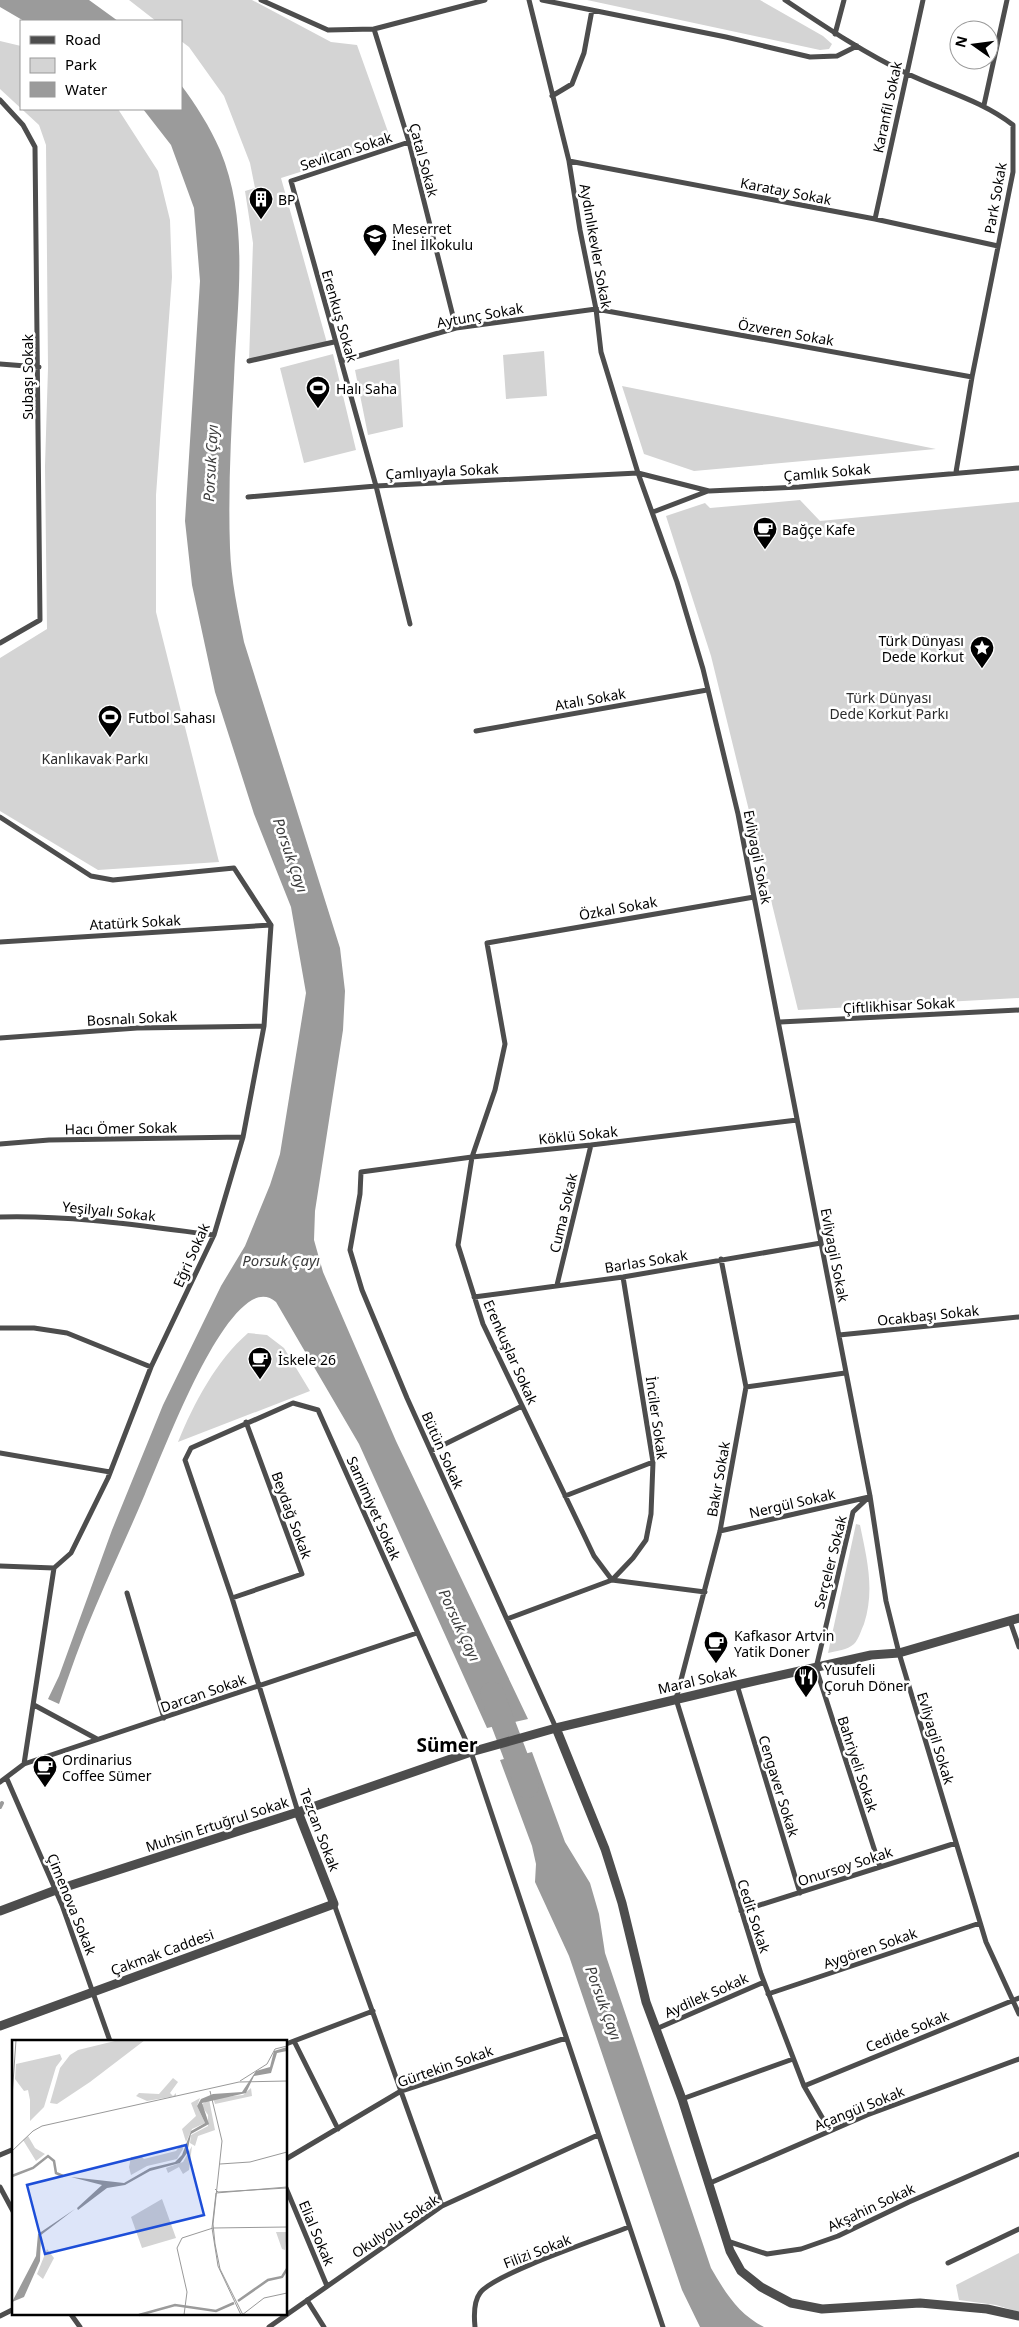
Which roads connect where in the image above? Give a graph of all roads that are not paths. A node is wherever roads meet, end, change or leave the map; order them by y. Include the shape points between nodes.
1 (485, 0) edge
2 (529, 0) edge
3 (542, 0) edge
4 (785, 0) edge
5 (844, 0) edge
6 (923, 0) edge
7 (1007, 0) edge
8 (265, 1) edge
9 (592, 10) junction
10 (374, 29) junction
11 (835, 34) junction
12 (858, 46) junction
13 (906, 73) junction
14 (552, 96) junction
15 (0, 100) edge
16 (984, 105) junction
17 (1016, 124) edge
18 (408, 142) junction
19 (569, 161) junction
20 (1016, 172) edge
21 (291, 180) joint
22 (875, 219) junction
23 (998, 246) junction
24 (596, 309) junction
25 (456, 328) junction
26 (334, 342) junction
27 (249, 361) dead end
28 (341, 361) junction
29 (0, 364) edge
30 (39, 367) junction
31 (972, 377) junction
32 (1019, 468) edge
33 (956, 472) junction
34 (638, 473) junction
35 (376, 486) junction
36 (709, 491) junction
37 (647, 494) joint
38 (248, 497) dead end
39 (653, 512) junction
40 (410, 624) dead end
41 (0, 643) edge
42 (707, 690) junction
43 (476, 731) dead end
44 (0, 817) edge
45 (754, 897) junction
46 (271, 925) junction
47 (0, 942) edge
48 (487, 943) joint
49 (1019, 1010) edge
50 (780, 1022) junction
51 (264, 1026) junction
52 (0, 1038) edge
53 (797, 1120) junction
54 (243, 1137) junction
55 (0, 1144) edge
56 (590, 1145) junction
57 (472, 1157) junction
58 (361, 1172) joint
59 (0, 1217) edge
60 (214, 1234) junction
61 (821, 1243) junction
62 (722, 1259) junction
63 (623, 1277) junction
64 (557, 1285) junction
65 (474, 1297) junction
66 (1019, 1317) edge
67 (0, 1328) edge
68 (839, 1335) junction
69 (151, 1366) junction
70 (845, 1373) junction
71 (746, 1388) junction
72 (522, 1406) junction
73 (246, 1422) junction
74 (431, 1451) junction
75 (0, 1453) edge
76 (185, 1460) joint
77 (653, 1462) junction
78 (110, 1472) junction
79 (565, 1496) junction
80 (870, 1496) junction
81 (720, 1531) junction
82 (0, 1566) edge
83 (54, 1568) junction
84 (612, 1580) junction
85 (705, 1592) junction
86 (127, 1593) dead end
87 (232, 1598) junction
88 (507, 1619) junction
89 (1014, 1620) edge
90 (417, 1633) junction
91 (1019, 1647) edge
92 (899, 1653) junction
93 (816, 1668) junction
94 (737, 1685) junction
95 (258, 1686) junction
96 (676, 1700) junction
97 (34, 1705) junction
98 (164, 1718) junction
99 (556, 1728) junction
100 (531, 1736) joint
101 (97, 1739) junction
102 (471, 1752) junction
103 (24, 1764) junction
104 (7, 1779) junction
105 (0, 1782) edge
106 (298, 1812) junction
107 (956, 1843) junction
108 (880, 1867) junction
109 (56, 1890) junction
110 (800, 1892) junction
111 (334, 1904) junction
112 (0, 1911) edge
113 (741, 1911) junction
114 (980, 1923) junction
115 (764, 1982) junction
116 (94, 1992) junction
117 (768, 1994) junction
118 (1019, 1998) edge
119 (1013, 2001) junction
120 (373, 2011) junction
121 (1019, 2014) edge
122 (0, 2026) edge
123 (656, 2029) junction
124 (566, 2038) junction
125 (110, 2040) edge
126 (294, 2041) junction
127 (288, 2043) edge
128 (793, 2059) junction
129 (1019, 2059) edge
130 (804, 2086) junction
131 (401, 2092) junction
132 (682, 2100) junction
133 (338, 2129) junction
134 (830, 2131) junction
135 (598, 2135) junction
136 (12, 2151) edge
137 (1019, 2154) edge
138 (0, 2155) edge
139 (288, 2158) edge
140 (710, 2183) junction
141 (0, 2187) edge
142 (288, 2193) edge
143 (442, 2206) junction
144 (12, 2209) edge
145 (628, 2227) junction
146 (1019, 2230) edge
147 (727, 2241) junction
148 (948, 2263) dead end
149 (327, 2286) junction
150 (307, 2300) junction
151 (12, 2310) edge
152 (71, 2314) edge
153 (287, 2314) edge
154 (288, 2314) edge
155 (0, 2316) edge
156 (1019, 2316) edge
157 (80, 2327) edge
158 (269, 2327) edge
159 (324, 2327) edge
160 (475, 2327) edge
161 (663, 2327) edge

1 - 10 street
2 - 14 street, Aydınlıkevler Sokak
3 - 9 street
4 - 11 street, Park Sokak
5 - 11 street
6 - 13 street, Karanfil Sokak
7 - 16 street
8 - 10 street via 328,30
9 - 12 street via 726,36 810,57 836,56
9 - 14 street via 584,53 572,84
10 - 18 street, Çatal Sokak
11 - 12 street, Park Sokak
12 - 13 street, Park Sokak
13 - 16 street, Park Sokak
13 - 22 street, Karanfil Sokak
14 - 19 street, Aydınlıkevler Sokak
15 - 30 street, Subaşı Sokak via 23,125 35,147
16 - 17 street, Park Sokak
17 - 20 street, Park Sokak
18 - 21 street, Sevilcan Sokak
18 - 25 street, Çatal Sokak
19 - 22 street, Karatay Sokak
19 - 24 street, Aydınlıkevler Sokak
20 - 23 street, Park Sokak
21 - 26 street, Erenkuş Sokak
22 - 23 street, Karatay Sokak
23 - 31 street, Park Sokak
24 - 25 street, Aytunç Sokak
24 - 31 street, Özveren Sokak
24 - 34 street, Aydınlıkevler Sokak via 602,352
25 - 28 street, Aytunç Sokak
26 - 27 street
26 - 28 street, Erenkuş Sokak
28 - 35 street, Erenkuş Sokak
29 - 30 street
30 - 41 street, Subaşı Sokak via 40,620
31 - 33 street, Park Sokak
32 - 33 street, Çamlık Sokak
33 - 36 street, Çamlık Sokak via 799,487
34 - 35 street, Çamlıyayla Sokak
34 - 36 street, Çamlık Sokak
34 - 37 street, Aydınlıkevler Sokak
35 - 38 street, Çamlıyayla Sokak
35 - 40 street, Erenkuş Sokak
36 - 39 street
37 - 39 street, Evliyagil Sokak
39 - 42 street, Evliyagil Sokak via 677,582
42 - 43 street, Atalı Sokak
42 - 45 street, Evliyagil Sokak via 738,814
44 - 46 street via 91,876 113,880 234,868
45 - 48 street, Özkal Sokak
45 - 50 street, Evliyagil Sokak
46 - 47 street, Atatürk Sokak
46 - 51 street, Eğri Sokak
48 - 57 street, Erenkuşlar Sokak via 505,1044
49 - 50 street, Çiftlikhisar Sokak
50 - 53 street, Evliyagil Sokak
51 - 52 street, Bosnalı Sokak via 137,1028
51 - 54 street, Eğri Sokak
53 - 56 street, Köklü Sokak
53 - 61 street, Evliyagil Sokak
54 - 55 street, Hacı Ömer Sokak via 49,1140
54 - 60 street, Eğri Sokak
56 - 57 street, Köklü Sokak
56 - 64 street, Cuma Sokak
57 - 58 street, Köklü Sokak
57 - 65 street, Erenkuşlar Sokak via 458,1245
58 - 74 street, Bütün Sokak via 350,1250 362,1290
59 - 60 street, Yeşilyalı Sokak via 85,1218
60 - 69 street, Eğri Sokak
61 - 62 street, Barlas Sokak
61 - 68 street, Evliyagil Sokak
62 - 63 street, Barlas Sokak
62 - 71 street, Bakır Sokak
63 - 64 street, Barlas Sokak
63 - 77 street, İnciler Sokak
64 - 65 street, Barlas Sokak
65 - 72 street, Erenkuşlar Sokak via 483,1324
66 - 68 street, Ocakbaşı Sokak
67 - 69 street via 34,1328 66,1333
68 - 70 street, Evliyagil Sokak
69 - 78 street, Eğri Sokak
70 - 71 street
70 - 80 street, Evliyagil Sokak
71 - 81 street, Bakır Sokak
72 - 74 street
72 - 79 street, Erenkuşlar Sokak
73 - 76 street, Samimiyet Sokak via 191,1448
73 - 87 street, Beydağ Sokak via 302,1574
73 - 90 street, Samimiyet Sokak via 293,1403 318,1410
74 - 88 street, Bütün Sokak
75 - 78 street
76 - 87 street, Tezcan Sokak
77 - 79 street
77 - 84 street, İnciler Sokak via 651,1514 646,1540
78 - 83 street, Eğri Sokak via 71,1553
79 - 84 street, Erenkuşlar Sokak via 594,1556
80 - 81 street, Nergül Sokak
80 - 92 street, Evliyagil Sokak via 886,1601
80 - 93 street, Serçeler Sokak via 853,1512
81 - 85 street, Bakır Sokak
82 - 83 street
83 - 97 street
84 - 85 street
84 - 88 street
85 - 96 street, Bakır Sokak
86 - 98 street
87 - 95 street, Tezcan Sokak
88 - 99 street, Bütün Sokak
89 - 91 street
89 - 92 street, Maral Sokak
90 - 95 street, Darcan Sokak
90 - 102 street, Samimiyet Sokak
92 - 93 street, Maral Sokak via 871,1655
92 - 107 street, Evliyagil Sokak
93 - 94 street, Maral Sokak
93 - 108 street, Bahriyeli Sokak
94 - 96 street, Maral Sokak
94 - 110 street, Cengaver Sokak
95 - 98 street, Darcan Sokak
95 - 106 street, Tezcan Sokak
96 - 99 street, Maral Sokak
96 - 113 street, Cedit Sokak
97 - 101 street
97 - 103 street
98 - 101 street, Darcan Sokak
99 - 100 street, Maral Sokak
99 - 123 street via 616,1884
100 - 102 street, Muhsin Ertuğrul Sokak
101 - 103 street, Darcan Sokak
102 - 106 street, Muhsin Ertuğrul Sokak
102 - 124 street, Samimiyet Sokak
103 - 104 street, Darcan Sokak
104 - 105 street, Darcan Sokak
104 - 109 street, Çimenova Sokak
106 - 109 street, Muhsin Ertuğrul Sokak
106 - 111 street, Tezcan Sokak
107 - 108 street, Onursoy Sokak
107 - 114 street, Evliyagil Sokak
108 - 110 street, Onursoy Sokak
109 - 112 street, Muhsin Ertuğrul Sokak
109 - 116 street, Çimenova Sokak
110 - 113 street, Onursoy Sokak
111 - 116 street, Çakmak Caddesi
111 - 120 street, Tezcan Sokak
113 - 115 street, Cedit Sokak
114 - 117 street, Aygören Sokak
114 - 119 street, Evliyagil Sokak
115 - 117 street, Cedit Sokak
115 - 123 street, Aydilek Sokak
116 - 122 street, Çakmak Caddesi
116 - 125 street, Çimenova Sokak
117 - 128 street, Cedit Sokak
118 - 119 street, Cedide Sokak
119 - 121 street, Evliyagil Sokak
119 - 130 street, Cedide Sokak
120 - 126 street
120 - 131 street, Tezcan Sokak
123 - 132 street
124 - 131 street, Gürtekin Sokak
124 - 135 street, Samimiyet Sokak
126 - 127 street
126 - 133 street
128 - 130 street, Cedit Sokak
128 - 132 street
129 - 134 street, Açangül Sokak
130 - 134 street, Cedit Sokak
131 - 133 street, Gürtekin Sokak
131 - 143 street, Tezcan Sokak
132 - 140 street
133 - 139 street, Gürtekin Sokak
134 - 140 street, Açangül Sokak
135 - 143 street, Okulyolu Sokak
135 - 145 street, Samimiyet Sokak
136 - 138 street
137 - 147 street, Akşahin Sokak via 838,2236 801,2249 767,2254
140 - 147 street
141 - 144 street
142 - 149 street, Elial Sokak
143 - 149 street, Okulyolu Sokak
145 - 160 street, Filizi Sokak via 498,2278 479,2293
145 - 161 street, Samimiyet Sokak
146 - 148 street
147 - 156 street via 741,2271 761,2287 791,2303 822,2309 920,2303
149 - 150 street, Okulyolu Sokak
150 - 154 street, Okulyolu Sokak
150 - 159 street
151 - 155 street
152 - 157 street
153 - 158 street, Okulyolu Sokak

